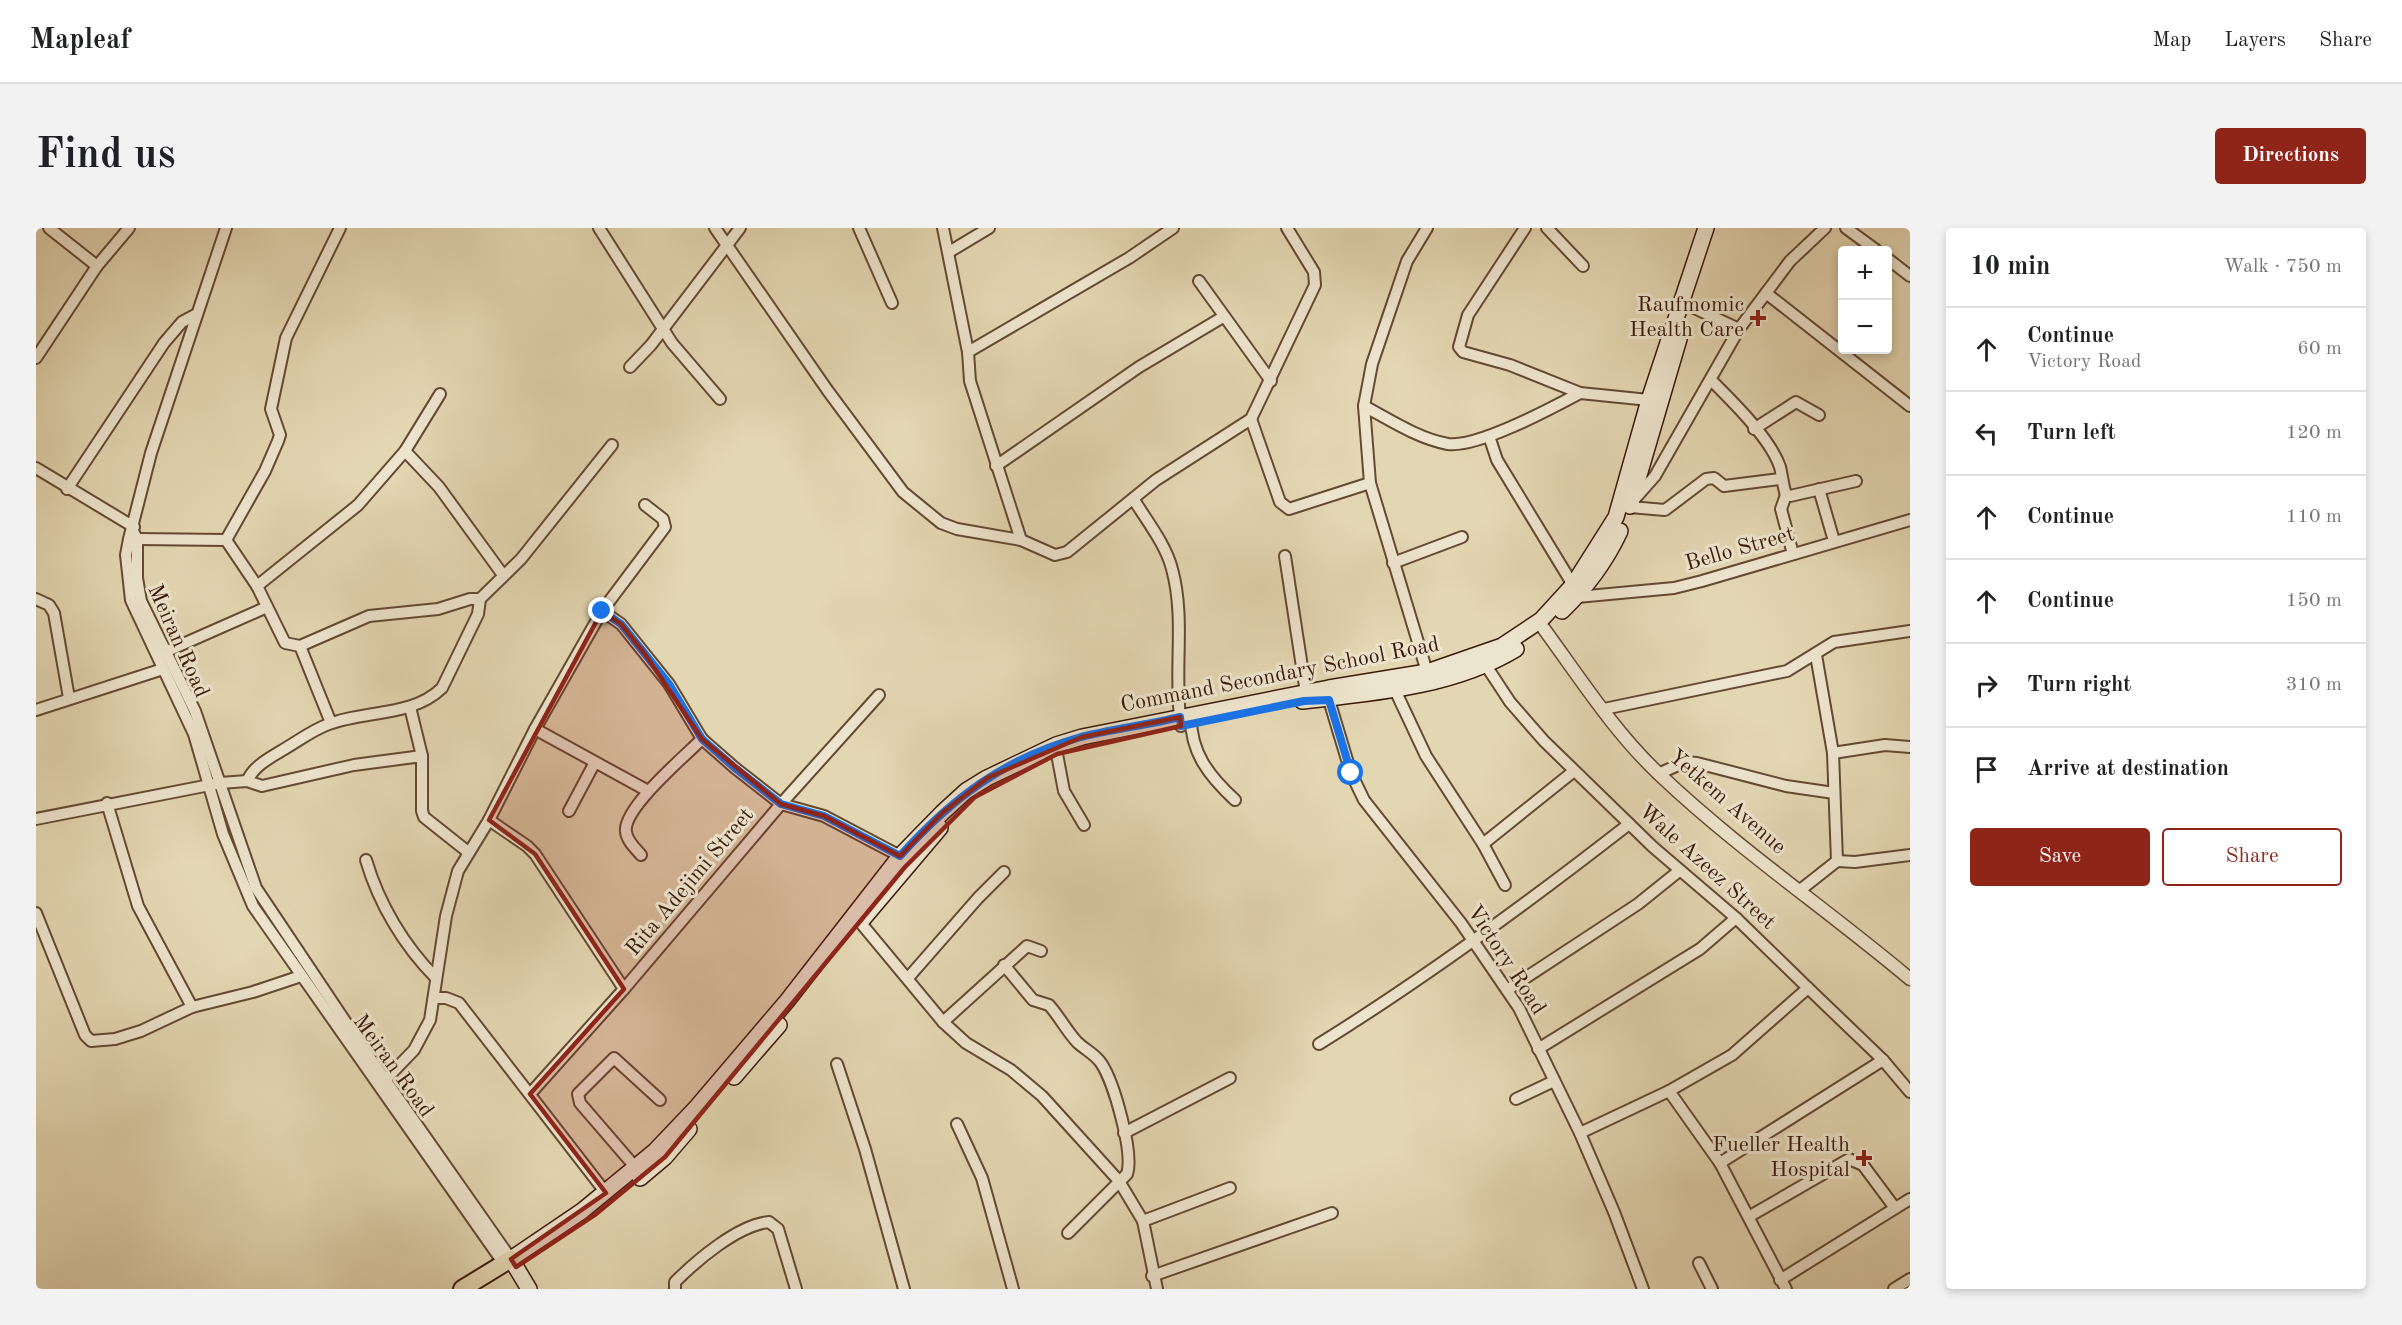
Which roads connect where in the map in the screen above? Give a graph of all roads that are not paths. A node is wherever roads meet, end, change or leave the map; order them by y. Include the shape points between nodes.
1 (49, 228) edge
2 (129, 228) edge
3 (226, 228) edge
4 (340, 228) edge
5 (599, 228) edge
6 (715, 228) edge
7 (740, 228) edge
8 (859, 228) edge
9 (943, 228) edge
10 (989, 228) edge
11 (1173, 228) edge
12 (1287, 228) edge
13 (1427, 228) edge
14 (1525, 228) edge
15 (1547, 228) edge
16 (1706, 228) edge
17 (1716, 228) edge
18 (1825, 228) edge
19 (1846, 228) edge
20 (1871, 246) edge
21 (728, 247) junction
22 (949, 252) junction
23 (1892, 263) edge
24 (97, 266) junction
25 (1583, 266) dead end
26 (1910, 276) edge
27 (1199, 281) dead end
28 (1766, 293) junction
29 (892, 303) dead end
30 (1690, 306) junction
31 (197, 314) junction
32 (1223, 317) junction
33 (664, 328) junction
34 (1739, 329) junction
35 (968, 352) junction
36 (36, 357) edge
37 (630, 367) dead end
38 (1270, 381) junction
39 (1712, 381) junction
40 (1580, 393) junction
41 (440, 394) dead end
42 (720, 399) dead end
43 (1649, 400) junction
44 (1364, 406) junction
45 (1910, 406) edge
46 (1819, 415) dead end
47 (1251, 419) junction
48 (1754, 429) junction
49 (1489, 436) junction
50 (612, 445) dead end
51 (405, 451) junction
52 (1670, 451) junction
53 (996, 466) junction
54 (36, 468) edge
55 (1634, 473) junction
56 (1780, 479) junction
57 (1856, 481) dead end
58 (1370, 483) junction
59 (67, 489) junction
60 (1820, 489) junction
61 (1785, 495) junction
62 (1134, 500) junction
63 (645, 505) dead end
64 (1630, 505) junction
65 (1910, 520) edge
66 (135, 533) junction
67 (1462, 537) dead end
68 (226, 540) junction
69 (1021, 540) junction
70 (1834, 541) junction
71 (1793, 554) junction
72 (1285, 556) dead end
73 (1393, 563) junction
74 (503, 575) junction
75 (257, 586) junction
76 (1575, 591) junction
77 (36, 599) edge
78 (480, 599) junction
79 (267, 607) junction
80 (602, 611) junction
81 (1544, 629) junction
82 (1910, 631) edge
83 (300, 646) junction
84 (165, 652) junction
85 (1816, 655) junction
86 (1485, 664) junction
87 (163, 669) junction
88 (1427, 672) junction
89 (1395, 690) junction
90 (1306, 693) junction
91 (879, 695) dead end
92 (69, 698) junction
93 (1329, 700) junction
94 (410, 707) junction
95 (36, 710) edge
96 (1604, 710) junction
97 (1186, 721) junction
98 (331, 723) junction
99 (535, 729) junction
100 (702, 739) junction
101 (1910, 747) edge
102 (1061, 750) junction
103 (1833, 753) junction
104 (422, 756) junction
105 (594, 764) junction
106 (1574, 771) junction
107 (1658, 774) junction
108 (247, 780) junction
109 (215, 785) junction
110 (648, 791) junction
111 (1834, 793) junction
112 (1235, 800) dead end
113 (107, 803) junction
114 (781, 804) junction
115 (569, 811) dead end
116 (36, 819) edge
117 (489, 820) junction
118 (1629, 824) junction
119 (1084, 825) dead end
120 (1484, 844) junction
121 (468, 852) junction
122 (641, 855) dead end
123 (1910, 855) edge
124 (900, 856) junction
125 (366, 861) dead end
126 (1837, 861) junction
127 (1679, 871) junction
128 (1004, 872) dead end
129 (1505, 885) dead end
130 (1799, 891) junction
131 (866, 906) junction
132 (36, 913) edge
133 (1736, 918) junction
134 (860, 922) junction
135 (1474, 942) junction
136 (1041, 951) dead end
137 (1004, 965) junction
138 (301, 976) junction
139 (436, 978) junction
140 (908, 978) junction
141 (1910, 979) edge
142 (1808, 988) junction
143 (624, 989) junction
144 (1507, 990) junction
145 (434, 998) junction
146 (192, 1007) junction
147 (943, 1022) junction
148 (1319, 1044) dead end
149 (1538, 1049) junction
150 (1883, 1060) junction
151 (837, 1064) dead end
152 (1230, 1078) dead end
153 (386, 1079) junction
154 (1554, 1081) junction
155 (1669, 1091) junction
156 (1910, 1092) edge
157 (530, 1094) junction
158 (1516, 1099) dead end
159 (660, 1100) dead end
160 (957, 1124) dead end
161 (1124, 1133) junction
162 (1580, 1133) junction
163 (1720, 1164) junction
164 (636, 1168) junction
165 (1119, 1181) junction
166 (1230, 1188) dead end
167 (606, 1193) junction
168 (1910, 1199) edge
169 (1895, 1208) junction
170 (474, 1213) junction
171 (1332, 1213) dead end
172 (1749, 1216) junction
173 (1143, 1221) junction
174 (1068, 1233) dead end
175 (1699, 1263) dead end
176 (510, 1265) junction
177 (1152, 1276) junction
178 (1910, 1279) edge
179 (1783, 1284) edge
180 (462, 1289) edge
181 (478, 1289) edge
182 (519, 1289) edge
183 (529, 1289) edge
184 (675, 1289) edge
185 (796, 1289) edge
186 (904, 1289) edge
187 (1013, 1289) edge
188 (1157, 1289) edge
189 (1643, 1289) edge
190 (1712, 1289) edge
191 (1894, 1289) edge

1 - 24 street
2 - 24 street
3 - 31 street
4 - 68 street via 286,338 271,409 278,441
5 - 33 street
6 - 21 street
7 - 21 street
8 - 29 street
9 - 22 street
10 - 22 street
11 - 35 street
12 - 38 street via 1316,279
13 - 44 street via 1407,261 1372,364
14 - 40 street via 1468,315 1459,347 1463,352 1510,365
15 - 25 street
16 - 43 main road, Command Secondary School Road
17 - 30 main road, Command Secondary School Road
18 - 28 street via 1790,261
19 - 20 street
21 - 33 street
21 - 69 street via 828,391 915,504 940,523 957,529
22 - 35 street
23 - 26 street
24 - 36 street
27 - 32 street
28 - 34 street
28 - 45 street
30 - 34 street
30 - 55 main road, Command Secondary School Road
31 - 59 street via 182,322 164,343
31 - 66 street via 151,453
32 - 38 street
32 - 53 street via 1139,367
33 - 37 street
33 - 42 street via 672,343
34 - 39 street
35 - 53 street via 970,381
38 - 47 street
39 - 48 street
39 - 52 street
40 - 43 street
40 - 49 street
41 - 51 street
43 - 55 main road, Command Secondary School Road
44 - 49 street via 1442,443
44 - 58 street
46 - 48 street via 1796,402
47 - 58 street via 1284,507 1289,509
47 - 62 street via 1156,480
48 - 56 street via 1780,468
49 - 76 street via 1497,460
50 - 74 street via 521,559
51 - 74 street via 439,487
51 - 75 street via 358,505
52 - 55 street
52 - 64 street
53 - 69 street
54 - 59 street
55 - 64 main road, Command Secondary School Road
55 - 76 main road, Command Secondary School Road via 1616,517
56 - 61 street
56 - 64 street via 1724,486 1714,478 1706,478 1665,510
57 - 60 street
58 - 73 street
59 - 66 street
60 - 61 street
60 - 70 street
61 - 71 street via 1781,509
62 - 69 street via 1062,555
62 - 97 street via 1172,567 1179,621 1177,685
63 - 80 street via 663,519 665,528
64 - 76 main road, Command Secondary School Road via 1615,542
65 - 70 street, Bello Street
66 - 68 street
66 - 84 street, Meiran Road via 141,601
66 - 87 street, Meiran Road via 126,555 131,600
67 - 73 street
68 - 75 street
70 - 71 street, Bello Street
71 - 76 street, Bello Street via 1674,588
72 - 90 street
73 - 88 street
74 - 78 street
75 - 79 street
76 - 81 main road, Command Secondary School Road
76 - 88 main road, Command Secondary School Road via 1502,646
77 - 92 street via 50,605 54,614
78 - 83 street via 438,609 369,616
78 - 94 street via 478,614 442,688
79 - 83 street via 285,643
79 - 84 street
80 - 99 street
80 - 100 street via 621,624 669,684
81 - 86 main road, Command Secondary School Road via 1507,655
81 - 96 street, Yetkem Avenue
82 - 85 street via 1834,642
83 - 98 street
84 - 109 street, Meiran Road via 195,711
85 - 96 street via 1787,671
85 - 103 street
86 - 89 main road, Command Secondary School Road
86 - 106 street, Wale Azeez Street via 1510,702
87 - 92 street
87 - 109 street, Meiran Road
88 - 90 main road, Command Secondary School Road
89 - 93 main road, Command Secondary School Road
89 - 120 street via 1426,756
90 - 97 main road, Command Secondary School Road
91 - 114 street, Rita Adejimi Street
92 - 95 street
93 - 97 main road, Command Secondary School Road
93 - 135 street, Victory Road via 1351,773 1364,800
94 - 98 street
94 - 104 street
96 - 107 street, Yetkem Avenue
97 - 102 main road, Command Secondary School Road via 1084,741
97 - 112 street via 1194,748 1208,772
98 - 108 street via 262,762
99 - 105 street
99 - 117 street
100 - 110 street
100 - 114 street
101 - 103 street via 1885,745
102 - 119 street via 1064,791
102 - 124 main road via 987,778 966,791
102 - 131 main road via 975,797 936,831
103 - 111 street
104 - 108 street via 354,765 262,786
104 - 121 street via 424,817
105 - 110 street
105 - 115 street
106 - 118 street, Wale Azeez Street
106 - 120 street
107 - 111 street via 1685,762 1697,763 1786,786
107 - 130 street, Yetkem Avenue
108 - 109 street
109 - 113 street
109 - 138 street, Meiran Road via 226,842 253,906
109 - 153 street, Meiran Road via 256,888
110 - 122 street via 627,822 625,832
111 - 126 street
113 - 116 street
113 - 146 street via 138,906
114 - 124 street via 824,816
114 - 143 street, Rita Adejimi Street
117 - 121 street
117 - 143 street via 535,854
118 - 127 street, Wale Azeez Street
118 - 135 street
120 - 129 street
121 - 139 street via 451,891
123 - 126 street
124 - 131 main road
125 - 139 street via 386,910
126 - 130 street
127 - 133 street, Wale Azeez Street
127 - 144 street via 1638,904
128 - 140 street
130 - 141 street, Yetkem Avenue via 1872,945
131 - 134 main road
131 - 164 main road via 695,1109
132 - 146 street via 87,1039 115,1038 141,1031
133 - 142 street, Wale Azeez Street
133 - 149 street via 1700,949
134 - 140 street
134 - 176 main road via 759,1049 664,1157 596,1214
135 - 144 street, Victory Road
135 - 148 street via 1390,1001
136 - 137 street via 1027,946
137 - 147 street
137 - 161 street via 1029,996 1049,1005 1076,1041 1100,1061
138 - 146 street
138 - 170 street, Meiran Road
139 - 145 street
140 - 147 street
142 - 150 street, Wale Azeez Street
142 - 155 street via 1732,1055
143 - 157 street, Rita Adejimi Street
144 - 149 street, Victory Road
145 - 153 street via 422,1038
145 - 157 street via 459,1003
147 - 165 street via 1042,1096
149 - 154 street, Victory Road
150 - 156 street, Wale Azeez Street
150 - 163 street
151 - 186 street
152 - 161 street
153 - 170 street, Meiran Road
154 - 158 street
154 - 162 street, Victory Road
155 - 162 street
155 - 163 street
157 - 167 street
159 - 164 street via 614,1058 578,1094 580,1102
160 - 187 street via 985,1187
161 - 165 street via 1129,1168
162 - 189 street, Victory Road
163 - 172 street
164 - 167 main road
165 - 173 street
165 - 174 street
166 - 173 street
167 - 176 main road
168 - 169 street
169 - 172 street via 1863,1165 1849,1159
169 - 179 street
170 - 176 street, Meiran Road
171 - 177 street
172 - 179 street
173 - 177 street
175 - 190 street
176 - 180 main road
176 - 181 main road
176 - 182 main road, Meiran Road
176 - 183 main road, Meiran Road
177 - 188 street
178 - 191 street
184 - 185 street via 675,1282 691,1266 728,1239 770,1222 778,1229

